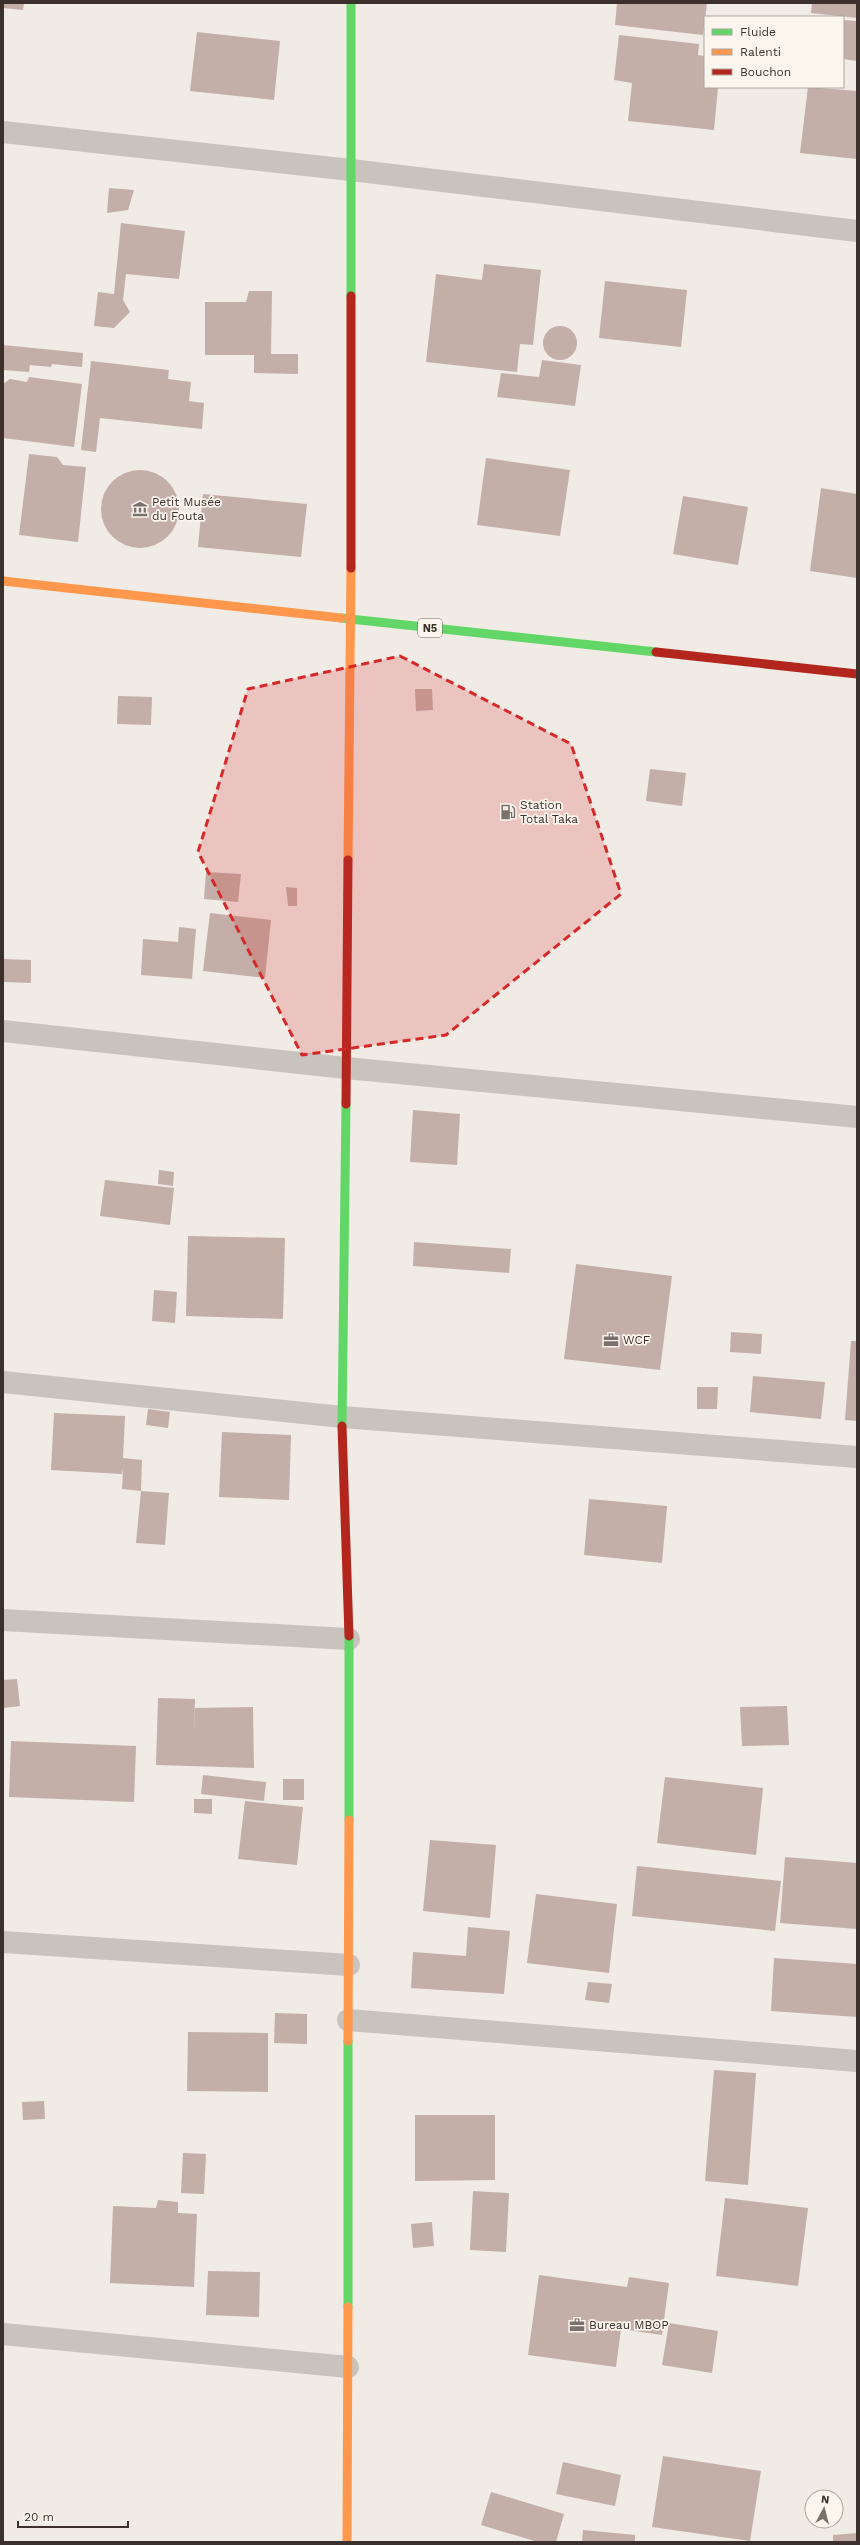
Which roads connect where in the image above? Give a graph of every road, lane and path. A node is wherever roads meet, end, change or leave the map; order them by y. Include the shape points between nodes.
1 (351, 3) edge
2 (3, 132) edge
3 (351, 170) junction
4 (857, 231) edge
5 (3, 581) edge
6 (352, 620) junction
7 (857, 674) edge
8 (3, 1031) edge
9 (346, 1068) junction
10 (857, 1117) edge
11 (3, 1382) edge
12 (342, 1417) junction
13 (857, 1457) edge
14 (3, 1620) edge
15 (349, 1640) junction
16 (3, 1942) edge
17 (348, 1965) junction
18 (348, 2020) junction
19 (857, 2061) edge
20 (3, 2334) edge
21 (348, 2367) junction
22 (347, 2542) edge

1 - 3 main road
2 - 3 street
3 - 4 street
3 - 6 main road
5 - 6 main road, N5
6 - 7 main road, N5
6 - 9 main road
8 - 9 street
9 - 10 street
9 - 12 main road
11 - 12 street
12 - 13 street
12 - 15 main road
14 - 15 street
15 - 17 main road
16 - 17 street
17 - 18 main road
18 - 19 street
18 - 21 main road
20 - 21 street
21 - 22 main road

